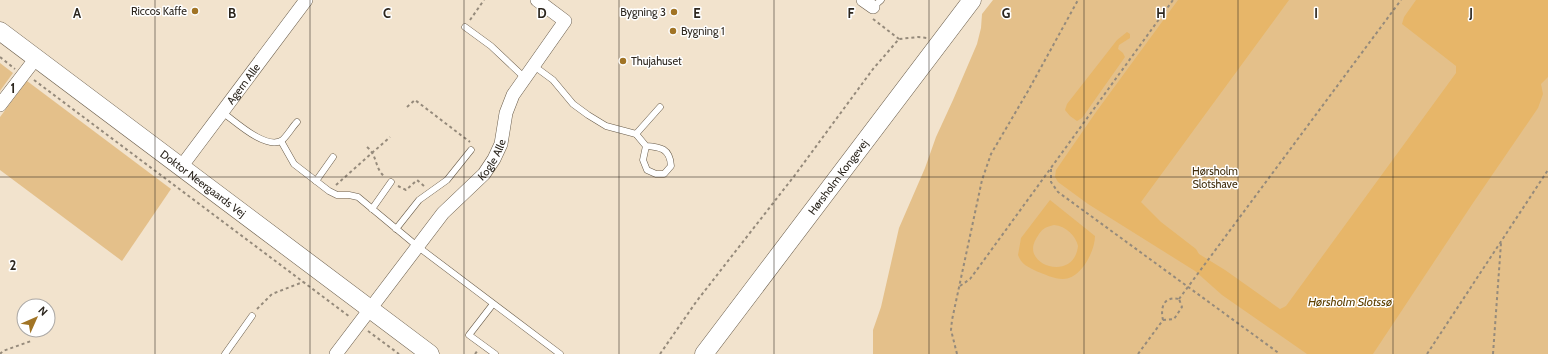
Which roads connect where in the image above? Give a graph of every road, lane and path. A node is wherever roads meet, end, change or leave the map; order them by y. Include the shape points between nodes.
1 (306, 0) edge
2 (484, 0) edge
3 (537, 0) edge
4 (972, 0) edge
5 (1078, 0) edge
6 (1173, 0) edge
7 (1400, 0) edge
8 (872, 2) edge
9 (465, 28) joint
10 (0, 31) edge
11 (0, 57) edge
12 (36, 58) junction
13 (534, 66) junction
14 (22, 75) junction
15 (526, 79) junction
16 (0, 105) edge
17 (407, 107) dead end
18 (660, 107) dead end
19 (222, 112) junction
20 (297, 122) dead end
21 (636, 134) junction
22 (390, 138) dead end
23 (281, 141) junction
24 (646, 146) junction
25 (471, 150) joint
26 (333, 158) dead end
27 (181, 167) junction
28 (1051, 168) junction
29 (1548, 170) edge
30 (316, 181) junction
31 (391, 182) dead end
32 (329, 191) junction
33 (372, 209) junction
34 (396, 229) junction
35 (1501, 242) junction
36 (417, 246) junction
37 (303, 282) junction
38 (960, 286) junction
39 (1188, 287) junction
40 (1179, 299) junction
41 (493, 304) junction
42 (370, 309) junction
43 (252, 316) joint
44 (1163, 320) junction
45 (359, 324) junction
46 (31, 341) dead end
47 (0, 354) edge
48 (225, 354) edge
49 (336, 354) edge
50 (399, 354) edge
51 (430, 354) edge
52 (495, 354) edge
53 (560, 354) edge
54 (660, 354) edge
55 (704, 354) edge
56 (957, 354) edge
57 (1138, 354) edge
58 (1280, 354) edge
59 (1427, 354) edge
60 (1493, 354) edge

1 - 19 street, Agern Alle
2 - 9 path
3 - 13 street, Kogle Alle via 565,22
4 - 55 street, Hørsholm Kongevej
5 - 38 path via 991,154 982,180
6 - 28 path
7 - 39 path
8 - 54 path via 868,15 899,39 696,302
9 - 15 lane via 491,46
10 - 12 street, Doktor Neergaards Vej
11 - 14 path
12 - 14 street
12 - 27 street, Doktor Neergaards Vej
13 - 15 street, Kogle Alle
13 - 21 lane via 553,80 573,104 588,115 606,126
14 - 16 street
14 - 37 path via 33,79
15 - 36 street, Kogle Alle via 513,95 506,113 501,144 494,159 484,174 443,213
17 - 25 path via 415,100 471,143
18 - 21 lane
19 - 23 lane via 263,141
19 - 27 street, Agern Alle
20 - 23 lane
21 - 24 lane
22 - 32 path
23 - 30 lane via 294,164
24 - 24 lane via 643,160 647,170 664,174 671,166 670,159 660,147
25 - 34 lane via 447,180 419,200
26 - 30 lane
27 - 42 street, Doktor Neergaards Vej
28 - 38 path via 973,275
28 - 39 path via 1052,182 1058,192
29 - 35 path
30 - 32 lane
31 - 33 lane
32 - 33 lane via 337,195 358,198
33 - 34 lane
34 - 36 lane
35 - 59 path
35 - 60 path
36 - 41 lane
36 - 42 street, Kogle Alle
37 - 43 path via 272,294
37 - 45 path
38 - 56 path via 951,330
39 - 40 path
39 - 58 path
40 - 44 path via 1168,299 1163,305
40 - 44 path via 1182,307 1179,313 1174,319
41 - 52 lane via 469,334
41 - 53 lane
42 - 45 street
42 - 51 street, Doktor Neergaards Vej
43 - 48 lane
44 - 57 path
45 - 49 street
45 - 50 path
46 - 47 path

